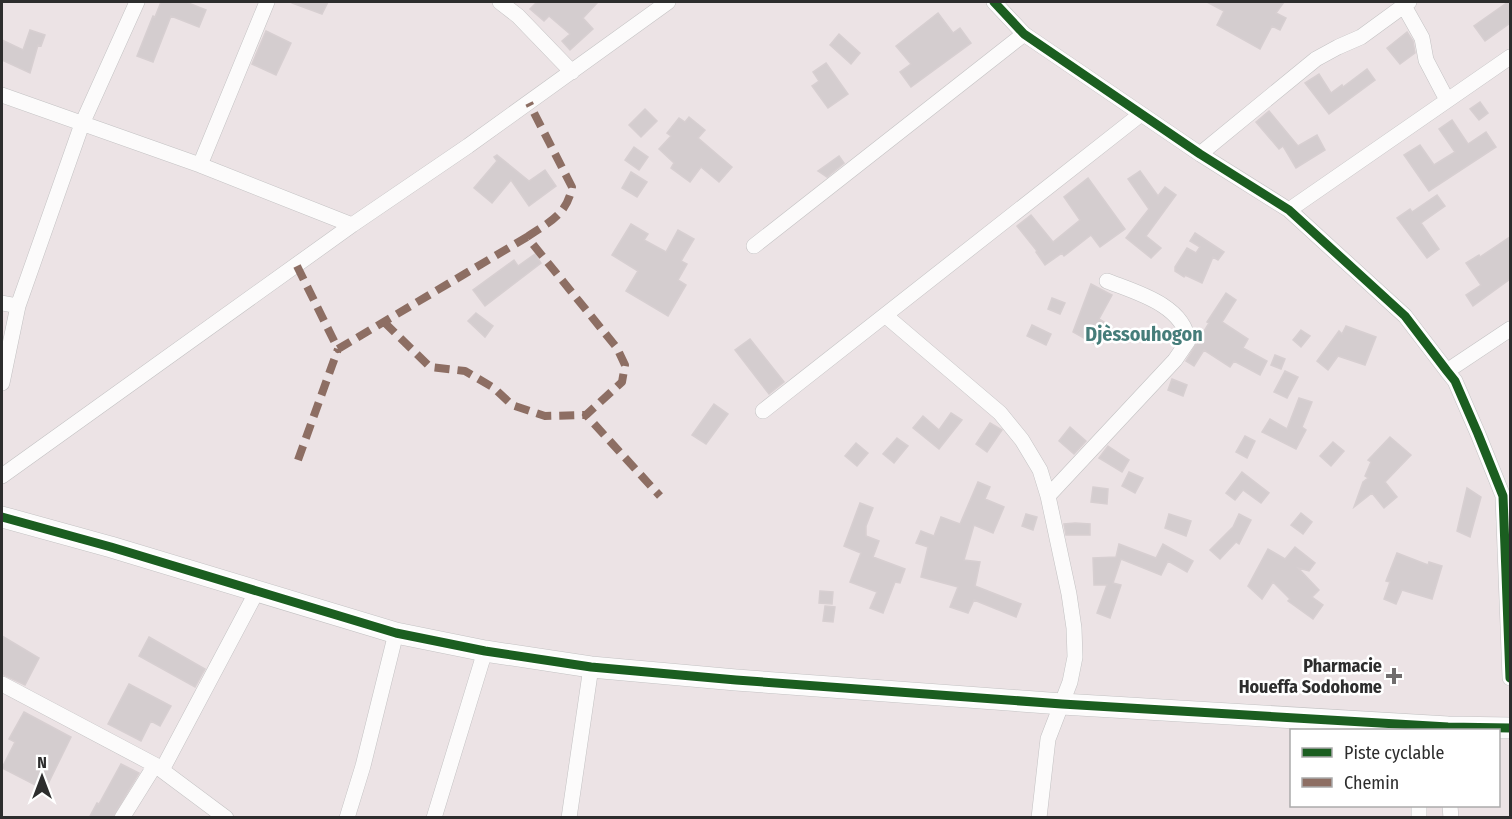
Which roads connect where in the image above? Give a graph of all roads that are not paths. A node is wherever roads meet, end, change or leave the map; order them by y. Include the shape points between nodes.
1 (136, 2) edge
2 (267, 2) edge
3 (500, 2) edge
4 (668, 2) edge
5 (994, 2) edge
6 (1406, 4) edge
7 (1024, 34) junction
8 (1510, 57) edge
9 (572, 72) junction
10 (2, 95) edge
11 (1448, 100) junction
12 (1141, 114) junction
13 (82, 124) junction
14 (1200, 154) junction
15 (200, 165) junction
16 (1289, 210) junction
17 (352, 225) junction
18 (754, 246) dead end
19 (1107, 280) dead end
20 (2, 303) edge
21 (18, 306) junction
22 (886, 316) junction
23 (1510, 329) edge
24 (1448, 371) junction
25 (2, 383) edge
26 (763, 411) dead end
27 (2, 476) edge
28 (1507, 493) edge
29 (1048, 496) junction
30 (2, 517) edge
31 (257, 591) junction
32 (1509, 597) edge
33 (396, 633) junction
34 (485, 651) junction
35 (591, 667) junction
36 (1510, 678) edge
37 (2, 684) edge
38 (1062, 704) junction
39 (1418, 728) edge
40 (1448, 728) edge
41 (1510, 728) edge
42 (158, 768) junction
43 (122, 818) edge
44 (226, 818) edge
45 (347, 818) edge
46 (434, 818) edge
47 (569, 818) edge
48 (1039, 818) edge

1 - 13 street
2 - 15 street
3 - 9 street
4 - 9 street
5 - 7 street
6 - 11 street via 1422,39 1426,60
6 - 14 street via 1361,37 1316,59
7 - 12 street
7 - 18 street
8 - 11 street
9 - 17 street
10 - 13 street
11 - 16 street
12 - 14 street
12 - 22 street
13 - 15 street
13 - 21 street
14 - 16 street
15 - 17 street
16 - 24 street via 1405,316
17 - 27 street
19 - 29 street via 1164,306 1178,320 1188,341 1175,360
20 - 21 street
21 - 25 street
22 - 26 street
22 - 29 street via 1000,413 1035,460
23 - 24 street
24 - 28 street
28 - 32 street
29 - 38 street via 1074,628 1075,657
30 - 31 street
31 - 33 street
31 - 42 street
32 - 36 street
33 - 34 street
33 - 45 street
34 - 35 street
34 - 46 street
35 - 38 street
35 - 47 street
37 - 42 street
38 - 39 street
38 - 48 street via 1048,739
39 - 40 street
40 - 41 street
42 - 43 street
42 - 44 street

